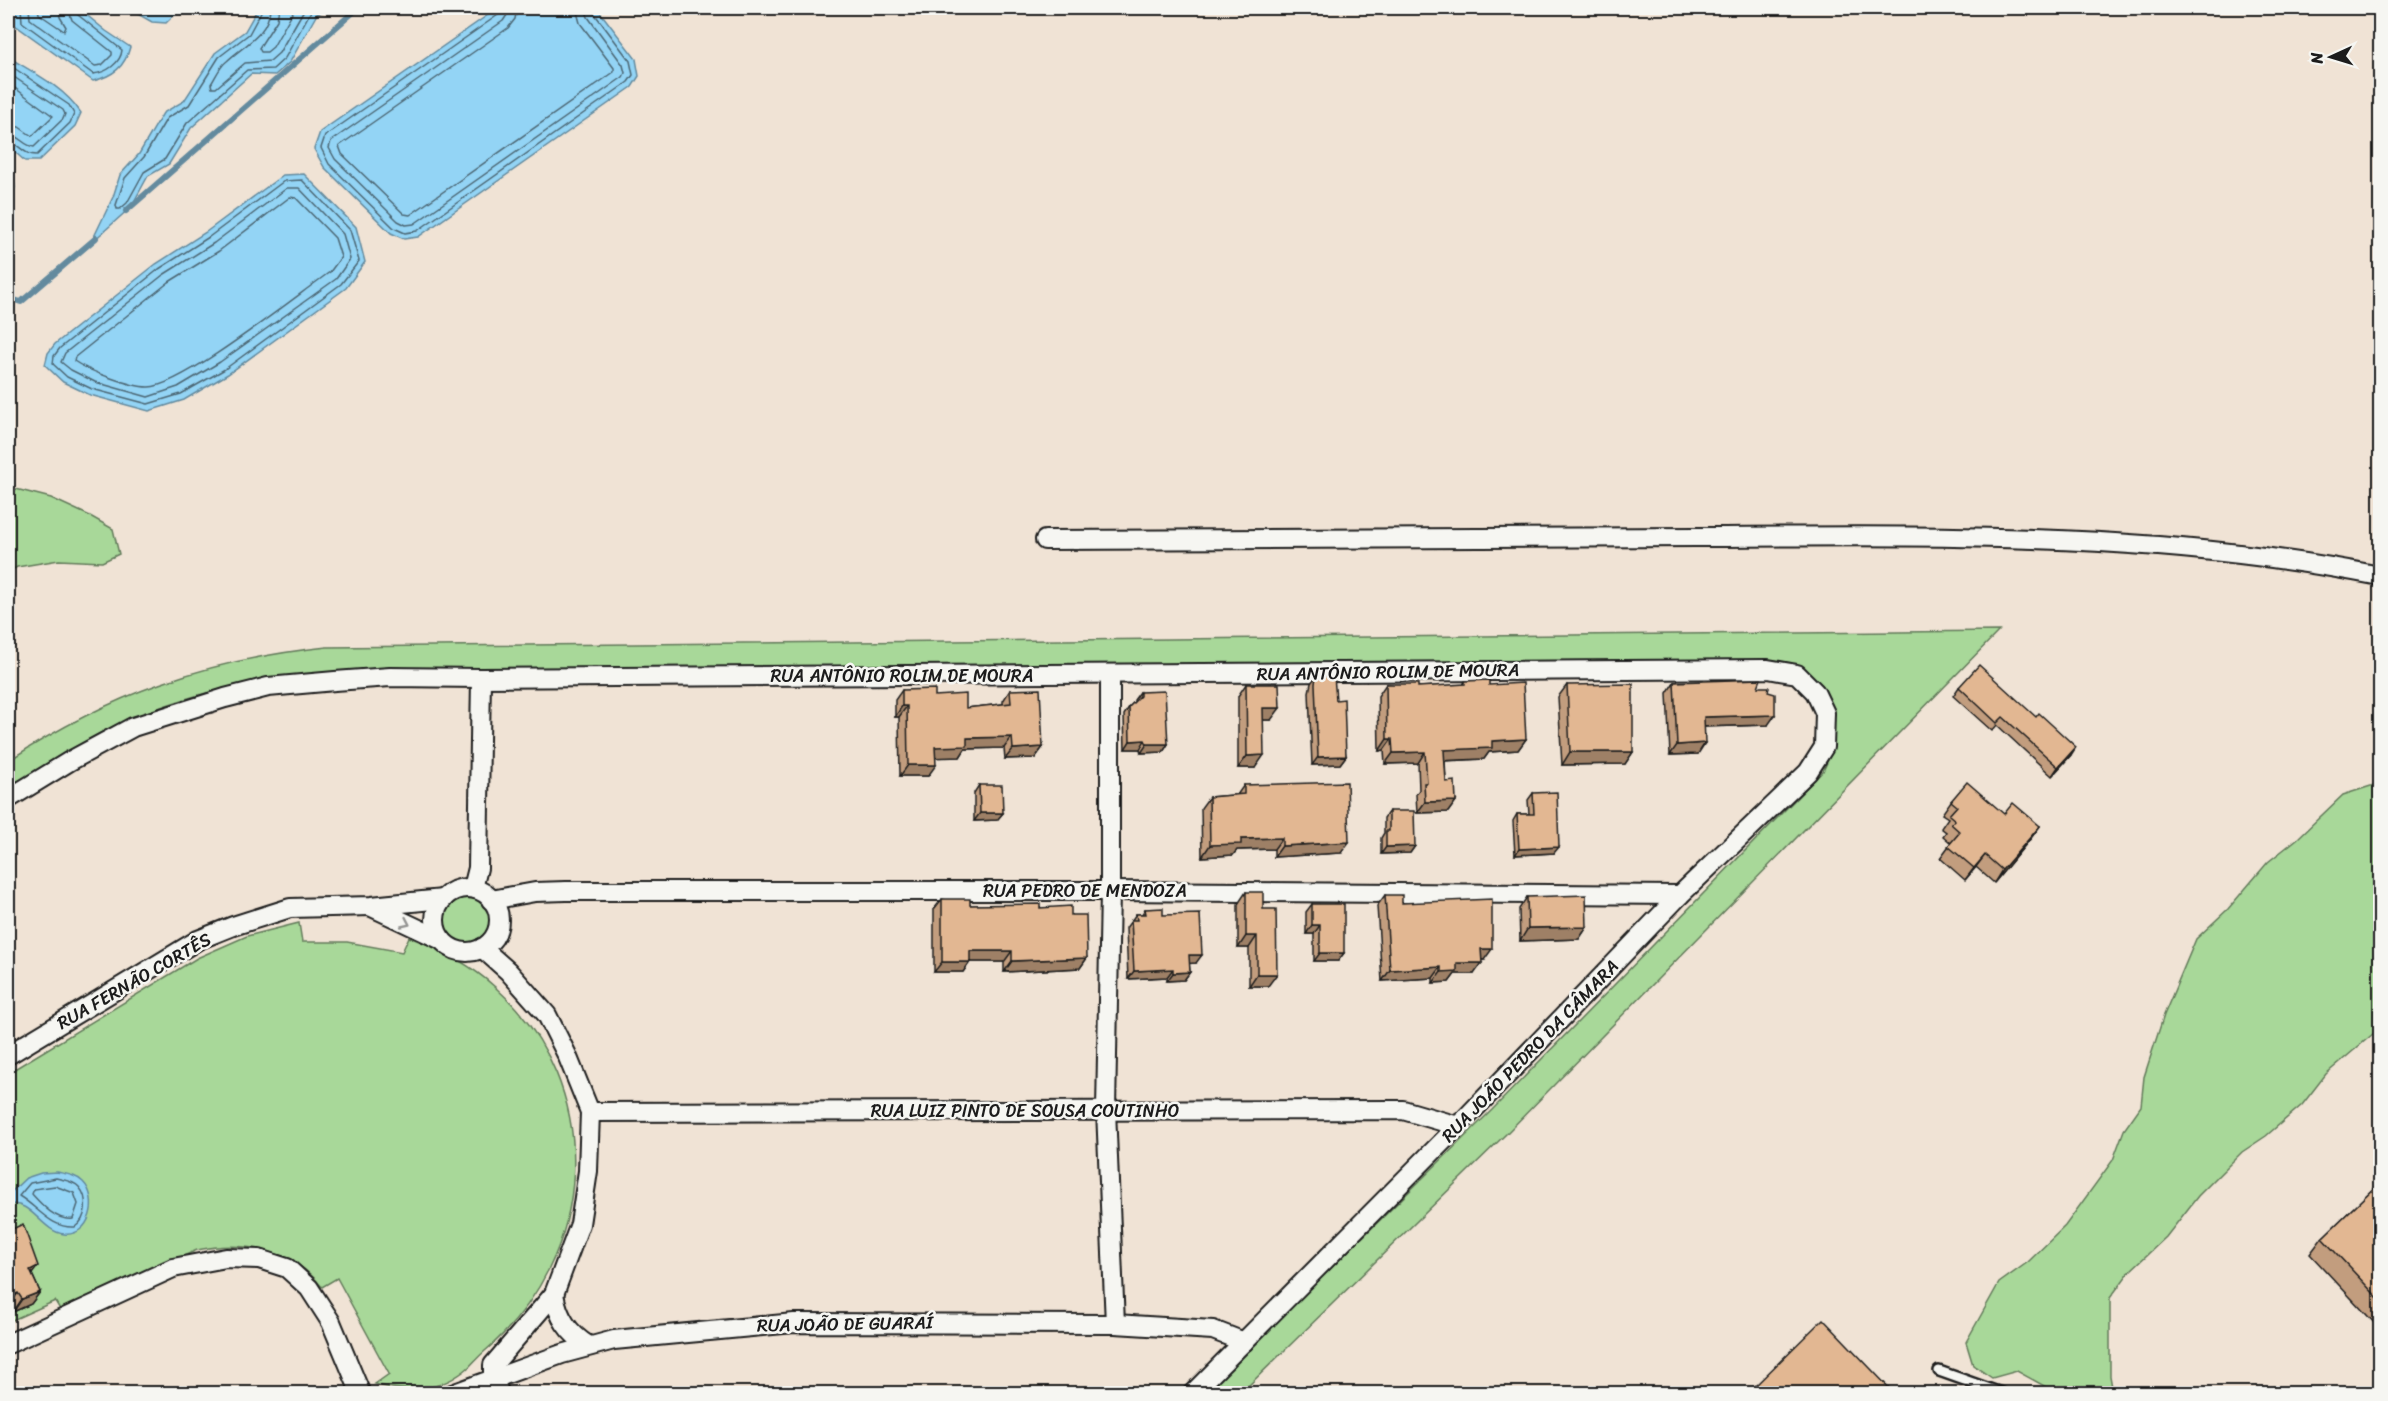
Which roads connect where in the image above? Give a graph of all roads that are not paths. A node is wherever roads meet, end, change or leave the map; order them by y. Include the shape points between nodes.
1 (1045, 540) dead end
2 (2380, 576) edge
3 (1110, 675) junction
4 (481, 678) junction
5 (1815, 692) joint
6 (8, 800) edge
7 (473, 888) junction
8 (1110, 891) junction
9 (1680, 895) junction
10 (443, 899) junction
11 (491, 900) junction
12 (371, 906) junction
13 (442, 940) junction
14 (482, 948) junction
15 (8, 1054) edge
16 (1106, 1110) junction
17 (590, 1112) junction
18 (1458, 1126) junction
19 (554, 1294) junction
20 (1115, 1324) junction
21 (1244, 1342) junction
22 (8, 1344) edge
23 (588, 1346) junction
24 (1939, 1371) dead end
25 (497, 1386) edge
26 (361, 1394) edge
27 (452, 1394) edge
28 (1191, 1394) edge
29 (2004, 1394) edge

1 - 2 street via 1932,536 2092,541 2220,551
3 - 4 street, RUA ANTÔNIO ROLIM DE MOURA
3 - 5 street, RUA ANTÔNIO ROLIM DE MOURA via 1768,669 1797,674
3 - 8 street
4 - 6 street, RUA ANTÔNIO ROLIM DE MOURA via 335,681 268,687 225,698 133,727
4 - 7 street via 478,868
5 - 9 street, RUA JOÃO PEDRO DA CÂMARA via 1825,713 1824,747 1808,772
7 - 10 street via 451,892
7 - 11 street
8 - 9 street, RUA PEDRO DE MENDOZA
8 - 11 street, RUA PEDRO DE MENDOZA via 566,891
8 - 16 street
9 - 18 street, RUA JOÃO PEDRO DA CÂMARA
10 - 12 street, RUA FERNÃO CORTÊS
10 - 13 street via 435,919
11 - 14 street via 497,909 496,931
12 -> 13 street, RUA FERNÃO CORTÊS
12 - 15 street, RUA FERNÃO CORTÊS via 290,908 198,940
13 - 14 street via 460,951
14 - 17 street via 547,1015
16 - 17 street, RUA LUIZ PINTO DE SOUSA COUTINHO
16 - 18 street, RUA LUIZ PINTO DE SOUSA COUTINHO via 1403,1110
16 - 20 street
17 - 19 street via 588,1171 580,1224
18 - 21 street, RUA JOÃO PEDRO DA CÂMARA
19 - 23 street via 565,1325
19 - 25 street via 494,1365
20 - 21 street, RUA JOÃO DE GUARAÍ via 1213,1330
20 - 23 street, RUA JOÃO DE GUARAÍ via 794,1323
21 - 28 street, RUA JOÃO PEDRO DA CÂMARA
22 - 26 street via 173,1268 226,1258 259,1259 287,1268 309,1288 331,1322
23 - 25 street, RUA JOÃO DE GUARAÍ
24 - 29 lane
25 - 27 street, RUA JOÃO DE GUARAÍ

